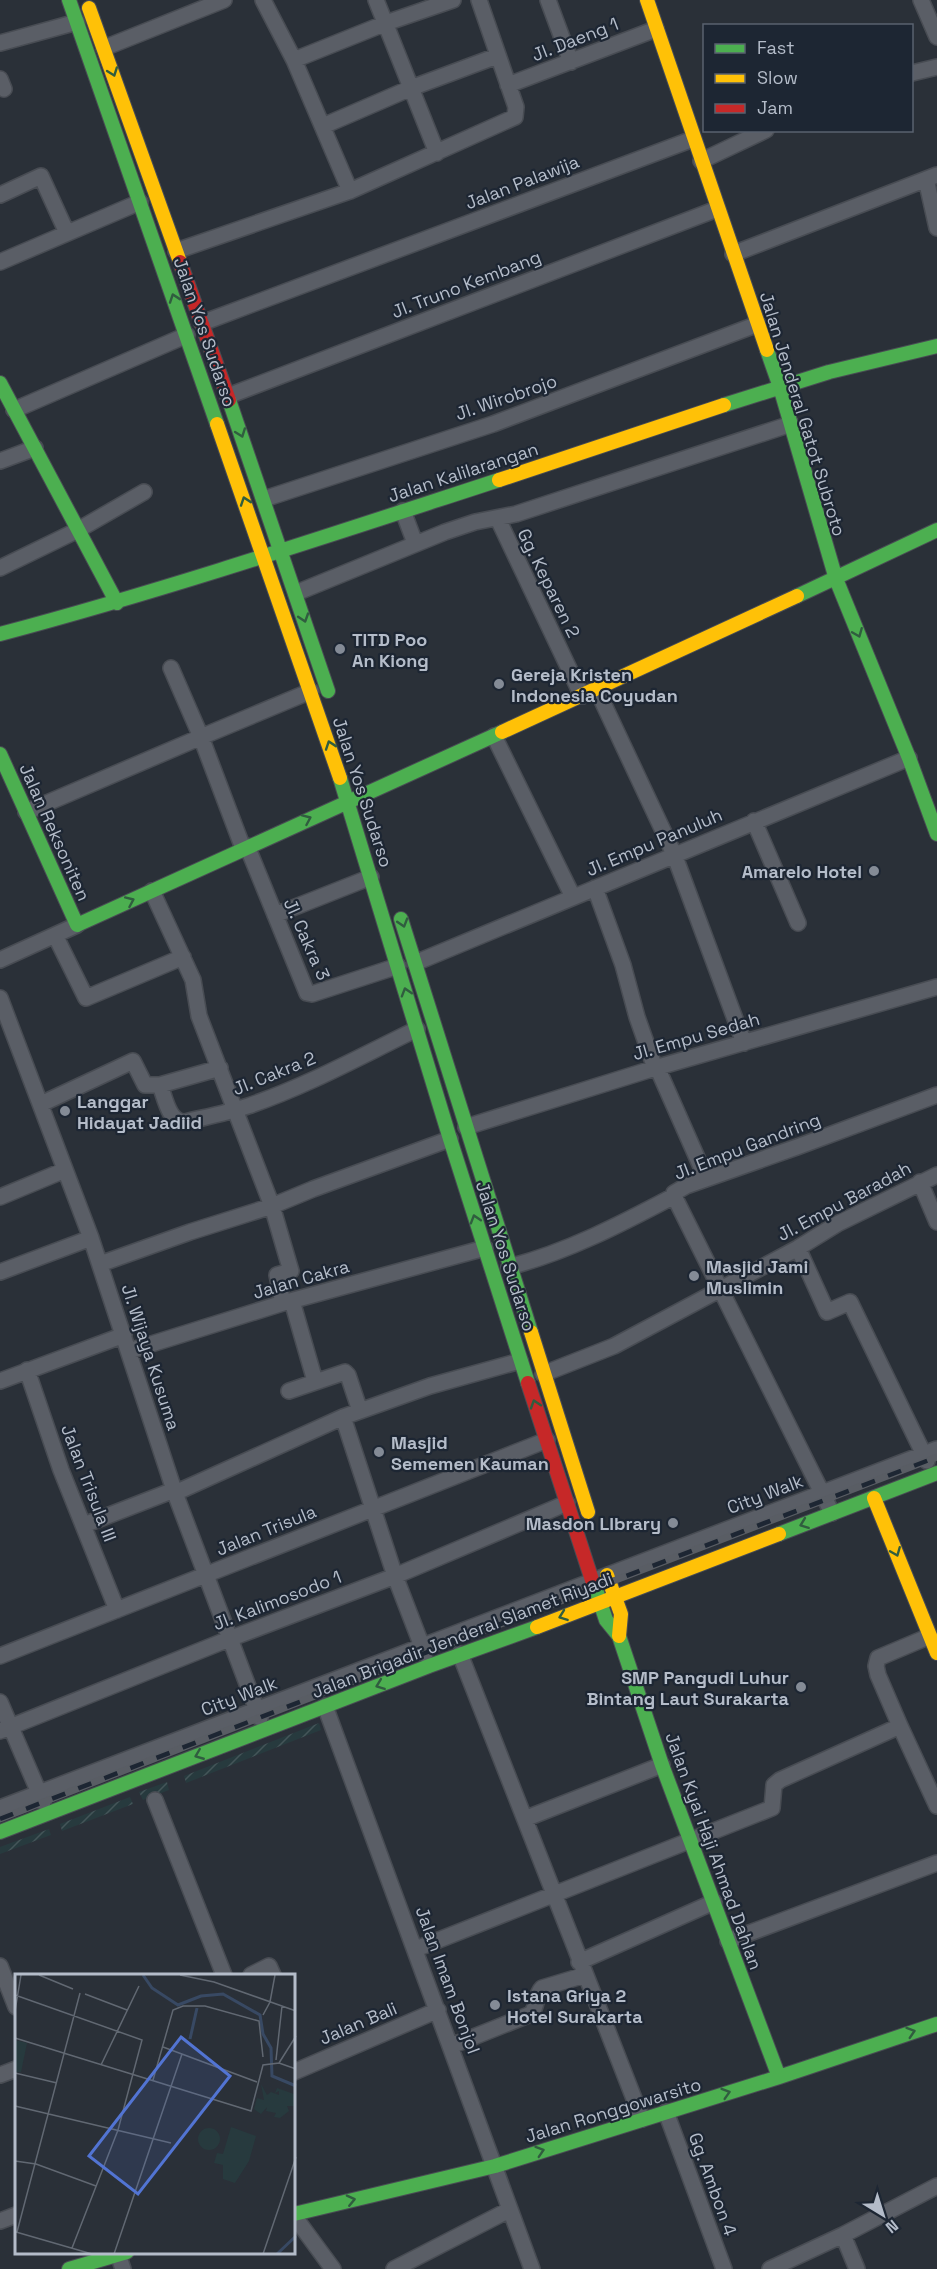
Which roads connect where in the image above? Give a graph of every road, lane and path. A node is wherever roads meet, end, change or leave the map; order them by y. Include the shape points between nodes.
1 (69, 0) edge
2 (86, 0) edge
3 (224, 0) edge
4 (264, 0) edge
5 (376, 0) edge
6 (453, 0) edge
7 (479, 0) edge
8 (549, 0) edge
9 (647, 0) edge
10 (921, 0) edge
11 (77, 22) junction
12 (386, 23) junction
13 (656, 29) junction
14 (937, 37) edge
15 (0, 44) edge
16 (104, 48) junction
17 (497, 56) junction
18 (294, 60) junction
19 (571, 62) junction
20 (937, 67) edge
21 (913, 73) edge
22 (508, 85) junction
23 (411, 88) junction
24 (323, 126) junction
25 (762, 132) edge
26 (693, 139) junction
27 (437, 153) junction
28 (700, 161) junction
29 (932, 177) edge
30 (350, 191) junction
31 (0, 195) edge
32 (140, 202) junction
33 (717, 209) junction
34 (937, 228) edge
35 (67, 233) junction
36 (177, 251) junction
37 (733, 254) junction
38 (0, 262) edge
39 (202, 323) junction
40 (758, 324) junction
41 (187, 335) junction
42 (937, 346) edge
43 (0, 383) edge
44 (780, 387) junction
45 (228, 396) junction
46 (14, 410) junction
47 (791, 424) junction
48 (35, 448) junction
49 (0, 461) edge
50 (144, 492) dead end
51 (264, 498) junction
52 (403, 511) junction
53 (498, 519) junction
54 (937, 530) edge
55 (78, 531) junction
56 (415, 543) junction
57 (282, 550) junction
58 (265, 557) junction
59 (0, 568) edge
60 (836, 579) junction
61 (296, 593) junction
62 (117, 603) junction
63 (0, 634) edge
64 (171, 668) dead end
65 (597, 690) junction
66 (311, 691) junction
67 (582, 696) junction
68 (333, 705) dead end
69 (494, 736) junction
70 (201, 737) junction
71 (909, 758) junction
72 (2, 764) edge
73 (930, 797) edge
74 (348, 801) junction
75 (26, 812) junction
76 (754, 821) junction
77 (937, 834) edge
78 (245, 847) junction
79 (675, 854) junction
80 (371, 877) junction
81 (595, 888) junction
82 (152, 891) junction
83 (573, 897) junction
84 (397, 907) dead end
85 (275, 915) junction
86 (798, 923) dead end
87 (76, 925) junction
88 (55, 935) junction
89 (183, 957) junction
90 (0, 960) edge
91 (415, 963) junction
92 (398, 966) junction
93 (937, 987) edge
94 (0, 998) edge
95 (6, 1029) edge
96 (417, 1029) junction
97 (744, 1043) junction
98 (220, 1068) junction
99 (656, 1068) junction
100 (160, 1085) junction
101 (937, 1095) edge
102 (41, 1104) junction
103 (236, 1110) junction
104 (467, 1130) junction
105 (450, 1139) junction
106 (65, 1170) junction
107 (937, 1175) edge
108 (706, 1178) junction
109 (920, 1182) junction
110 (674, 1196) junction
111 (0, 1197) edge
112 (272, 1206) junction
113 (937, 1222) edge
114 (91, 1238) junction
115 (485, 1248) junction
116 (798, 1248) junction
117 (100, 1264) junction
118 (509, 1267) junction
119 (0, 1272) edge
120 (721, 1290) junction
121 (287, 1302) junction
122 (124, 1335) junction
123 (129, 1351) junction
124 (520, 1361) junction
125 (27, 1370) junction
126 (543, 1374) junction
127 (0, 1381) edge
128 (315, 1381) junction
129 (289, 1391) dead end
130 (360, 1411) junction
131 (343, 1417) junction
132 (547, 1440) junction
133 (930, 1452) edge
134 (935, 1474) edge
135 (175, 1492) junction
136 (821, 1493) junction
137 (874, 1498) junction
138 (567, 1503) junction
139 (372, 1509) junction
140 (832, 1514) junction
141 (84, 1526) junction
142 (593, 1530) dead end
143 (703, 1539) junction
144 (711, 1559) junction
145 (606, 1569) junction
146 (205, 1575) junction
147 (395, 1576) junction
148 (592, 1580) junction
149 (615, 1598) junction
150 (599, 1603) junction
151 (117, 1610) junction
152 (619, 1636) junction
153 (930, 1636) junction
154 (229, 1639) junction
155 (422, 1646) junction
156 (937, 1653) edge
157 (460, 1654) junction
158 (0, 1656) edge
159 (429, 1666) junction
160 (0, 1702) edge
161 (325, 1706) junction
162 (256, 1711) junction
163 (900, 1726) junction
164 (5, 1729) edge
165 (264, 1730) junction
166 (662, 1765) junction
167 (40, 1794) junction
168 (155, 1800) dead end
169 (937, 1806) edge
170 (0, 1808) edge
171 (48, 1813) junction
172 (526, 1818) junction
173 (0, 1832) edge
174 (691, 1841) junction
175 (937, 1863) edge
176 (555, 1895) junction
177 (714, 1902) junction
178 (728, 1941) junction
179 (416, 1949) junction
180 (0, 1966) edge
181 (582, 1969) junction
182 (224, 1974) edge
183 (253, 1974) edge
184 (272, 1974) edge
185 (15, 2004) edge
186 (438, 2010) junction
187 (937, 2024) edge
188 (451, 2046) junction
189 (296, 2071) edge
190 (779, 2077) junction
191 (666, 2112) junction
192 (642, 2119) junction
193 (495, 2166) junction
194 (937, 2186) edge
195 (509, 2210) junction
196 (15, 2215) edge
197 (296, 2215) edge
198 (296, 2218) edge
199 (0, 2221) edge
200 (843, 2235) junction
201 (123, 2259) edge
202 (69, 2269) edge
203 (333, 2269) edge
204 (394, 2269) edge
205 (532, 2269) edge
206 (724, 2269) edge
207 (770, 2269) edge
208 (857, 2269) edge

1 - 11 main road, Jalan Yos Sudarso
2 - 16 main road, Jalan Yos Sudarso
3 - 16 street
4 - 18 street
5 - 12 street
6 - 12 street
7 - 17 street
8 - 19 street
9 - 13 main road, Jalan Jenderal Gatot Subroto
10 - 14 street
11 - 15 street
11 - 32 main road, Jalan Yos Sudarso
12 - 18 street
12 - 23 street
13 - 19 street, Jl. Daeng 1
13 - 26 main road, Jalan Jenderal Gatot Subroto
16 -> 36 main road, Jalan Yos Sudarso
17 - 22 street
17 - 23 street
18 - 24 street
19 - 22 street, Jl. Daeng 1
20 - 21 street
22 - 27 street via 516,107 515,117
23 - 24 street
23 - 27 street
24 - 30 street
25 - 28 street
26 - 28 main road, Jalan Jenderal Gatot Subroto
26 - 39 street, Jalan Palawija
27 - 30 street
28 - 33 main road, Jalan Jenderal Gatot Subroto
29 - 34 street
29 - 37 street
30 - 36 street
31 - 35 street via 41,176
32 - 35 street
41 -> 32 main road, Jalan Yos Sudarso
33 - 37 main road, Jalan Jenderal Gatot Subroto
33 - 45 street, Jl. Truno Kembang
35 - 38 street
36 - 39 main road, Jalan Yos Sudarso
37 - 40 main road, Jalan Jenderal Gatot Subroto
39 - 45 main road, Jalan Yos Sudarso
40 - 44 main road, Jalan Jenderal Gatot Subroto
40 - 51 street, Jl. Wirobrojo via 493,424
41 - 46 street
58 -> 41 main road, Jalan Yos Sudarso
42 - 44 main road, Jalan Kalilarangan
43 - 46 main road
44 - 47 main road, Jalan Jenderal Gatot Subroto
44 - 52 main road, Jalan Kalilarangan
45 -> 51 main road, Jalan Yos Sudarso
46 - 48 main road
47 - 53 street
47 - 60 main road, Jalan Jenderal Gatot Subroto
48 - 49 street
48 - 55 main road
50 - 55 street
51 - 57 main road, Jalan Yos Sudarso
52 - 56 street
52 - 57 main road, Jalan Kalilarangan
53 - 56 street via 475,522
53 - 67 street, Gg. Keparen 2
54 - 60 main road
55 - 59 street
55 - 62 main road
56 - 61 street
57 - 58 main road, Jalan Kalilarangan
57 - 61 main road, Jalan Yos Sudarso
58 - 62 main road, Jalan Kalilarangan
58 - 66 main road, Jalan Yos Sudarso
60 - 65 main road
60 -> 71 main road, Jalan Jenderal Gatot Subroto
61 -> 68 main road, Jalan Yos Sudarso
62 - 63 main road, Jalan Kalilarangan
64 - 70 street, Jl. Cakra 3
65 - 67 main road
65 - 79 street
66 - 70 street
74 -> 66 main road, Jalan Yos Sudarso
67 - 69 main road
69 - 74 main road
69 - 83 street
70 - 75 street
70 - 78 street, Jl. Cakra 3
71 - 73 main road, Jalan Jenderal Gatot Subroto
71 - 76 street, Jl. Empu Panuluh
72 - 75 main road, Jalan Reksoniten
73 - 77 main road, Jalan Jenderal Gatot Subroto
78 -> 74 main road
74 - 80 main road, Jalan Yos Sudarso
75 - 87 main road, Jalan Reksoniten
76 - 79 street, Jl. Empu Panuluh
76 - 86 street
78 - 82 main road
78 - 85 street, Jl. Cakra 3
79 - 81 street, Jl. Empu Panuluh
79 - 97 street
80 - 85 street
80 - 92 main road, Jalan Yos Sudarso
81 - 83 street, Jl. Empu Panuluh
81 - 99 street
87 -> 82 main road
82 - 89 street
83 - 91 street, Jl. Empu Panuluh
84 -> 91 main road, Jalan Yos Sudarso
85 - 92 street, Jl. Cakra 3 via 307,993
87 - 88 street
88 - 89 street via 86,998
88 - 90 street
89 - 98 street via 193,980 199,1016
91 - 104 main road, Jalan Yos Sudarso
96 -> 92 main road, Jalan Yos Sudarso
93 - 97 street, Jl. Empu Sedah
94 - 95 street, Jl. Wijaya Kusuma
95 - 102 street, Jl. Wijaya Kusuma
96 - 103 street, Jl. Cakra 2 via 314,1079
96 - 105 main road, Jalan Yos Sudarso
97 - 99 street, Jl. Empu Sedah
98 - 100 street
98 - 103 street
99 - 104 street, Jl. Empu Sedah
99 - 108 street
100 - 102 street via 144,1084 134,1061
100 - 103 street, Jl. Cakra 2 via 172,1116 180,1123
101 - 108 street, Jl. Empu Gandring
102 - 106 street, Jl. Wijaya Kusuma
103 - 112 street
104 - 105 main road
104 - 118 main road, Jalan Yos Sudarso
105 - 112 street
115 -> 105 main road, Jalan Yos Sudarso
106 - 111 street
106 - 114 street, Jl. Wijaya Kusuma
107 - 109 street, Jl. Empu Baradah
108 - 110 street, Jl. Empu Gandring via 680,1188
109 - 113 street
109 - 116 street, Jl. Empu Baradah
110 - 118 street, Jl. Empu Gandring via 543,1258
110 - 120 street
112 - 117 street
112 - 121 street via 291,1271 278,1275
114 - 117 street, Jl. Wijaya Kusuma
114 - 119 street
115 - 121 street, Jalan Cakra
115 - 124 main road, Jalan Yos Sudarso
116 - 120 street, Jl. Empu Baradah
116 - 133 street via 827,1312 850,1302
117 - 122 street, Jl. Wijaya Kusuma
118 - 126 main road, Jalan Yos Sudarso
120 - 126 street, Jl. Empu Baradah via 614,1346
120 - 136 street
121 - 123 street, Jalan Cakra
121 - 128 street
122 - 123 street, Jl. Wijaya Kusuma
122 - 125 street
123 - 135 street, Jl. Wijaya Kusuma
124 - 130 street
132 -> 124 main road, Jalan Yos Sudarso
125 - 127 street
125 - 141 street, Jalan Trisula III
126 - 142 main road, Jalan Yos Sudarso
128 - 129 street
128 - 130 street via 345,1372
130 - 131 street
131 - 135 street
131 - 139 street
132 - 138 main road, Jalan Yos Sudarso
132 - 139 street, Jalan Trisula
133 - 134 street
133 - 136 street, City Walk
134 - 137 main road, Jalan Brigadir Jenderal Slamet Riyadi
135 - 141 street
135 - 146 street, Jl. Wijaya Kusuma
136 - 140 street
136 - 143 street, City Walk
137 - 140 main road, Jalan Brigadir Jenderal Slamet Riyadi
137 -> 153 main road
138 - 147 street, Jl. Kalimosodo 1
138 - 148 main road, Jalan Yos Sudarso
139 - 146 street, Jalan Trisula
139 - 147 street
140 -> 144 main road, Jalan Brigadir Jenderal Slamet Riyadi
141 - 151 street, Jalan Trisula III
143 - 144 street
143 - 145 street, City Walk
144 - 149 main road, Jalan Brigadir Jenderal Slamet Riyadi
145 - 148 street, City Walk
145 - 149 main road
146 - 151 street, Jalan Trisula
146 - 154 street, Jl. Wijaya Kusuma
147 - 154 street, Jl. Kalimosodo 1
147 - 155 street
148 - 150 main road, Jalan Yos Sudarso
148 - 155 street, City Walk
149 - 150 main road, Jalan Brigadir Jenderal Slamet Riyadi
149 - 152 main road, Jalan Kyai Haji Ahmad Dahlan via 621,1614
150 - 152 main road, Jalan Kyai Haji Ahmad Dahlan
150 -> 157 main road, Jalan Brigadir Jenderal Slamet Riyadi
151 - 158 street, Jalan Trisula
152 - 166 main road, Jalan Kyai Haji Ahmad Dahlan
153 - 156 main road
153 - 163 street via 878,1658 878,1675
154 - 162 street, Jl. Wijaya Kusuma
154 - 164 street, Jl. Kalimosodo 1
155 - 159 street
155 - 162 street, City Walk
157 - 159 main road, Jalan Brigadir Jenderal Slamet Riyadi
157 - 172 street
159 -> 161 main road, Jalan Brigadir Jenderal Slamet Riyadi
160 - 164 street
161 - 165 main road, Jalan Brigadir Jenderal Slamet Riyadi
161 - 179 street, Jalan Imam Bonjol
162 - 165 street, Jl. Wijaya Kusuma
162 - 167 street, City Walk
163 - 169 street
163 - 174 street via 780,1780 774,1785 772,1808
164 - 167 street
165 -> 171 main road, Jalan Brigadir Jenderal Slamet Riyadi
166 - 172 street
166 - 174 main road, Jalan Kyai Haji Ahmad Dahlan
167 - 170 street, City Walk
167 - 171 street
168 - 182 street
171 - 173 main road, Jalan Brigadir Jenderal Slamet Riyadi
172 - 176 street
174 - 176 street
174 - 177 main road, Jalan Kyai Haji Ahmad Dahlan
175 - 178 street
176 - 179 street
176 - 181 street
177 - 178 main road, Jalan Kyai Haji Ahmad Dahlan
177 - 181 street
178 - 190 main road, Jalan Kyai Haji Ahmad Dahlan
179 - 186 street, Jalan Imam Bonjol
180 - 185 street
181 - 188 street via 542,1988 531,2014
181 - 192 street
183 - 184 street via 268,1965
186 - 188 street, Jalan Imam Bonjol
186 - 189 street, Jalan Bali
190 -> 187 main road, Jalan Ronggowarsito
188 - 193 street, Jalan Imam Bonjol
191 -> 190 main road, Jalan Ronggowarsito
191 - 192 main road, Jalan Ronggowarsito
191 - 206 street, Gg. Ambon 4
193 -> 192 main road, Jalan Ronggowarsito
193 - 195 street, Jalan Imam Bonjol
197 -> 193 main road, Jalan Ronggowarsito
194 - 200 street
195 - 204 street
195 - 205 street, Jalan Imam Bonjol
196 - 199 street
198 - 203 street
200 - 207 street
200 - 208 street
201 - 202 main road

